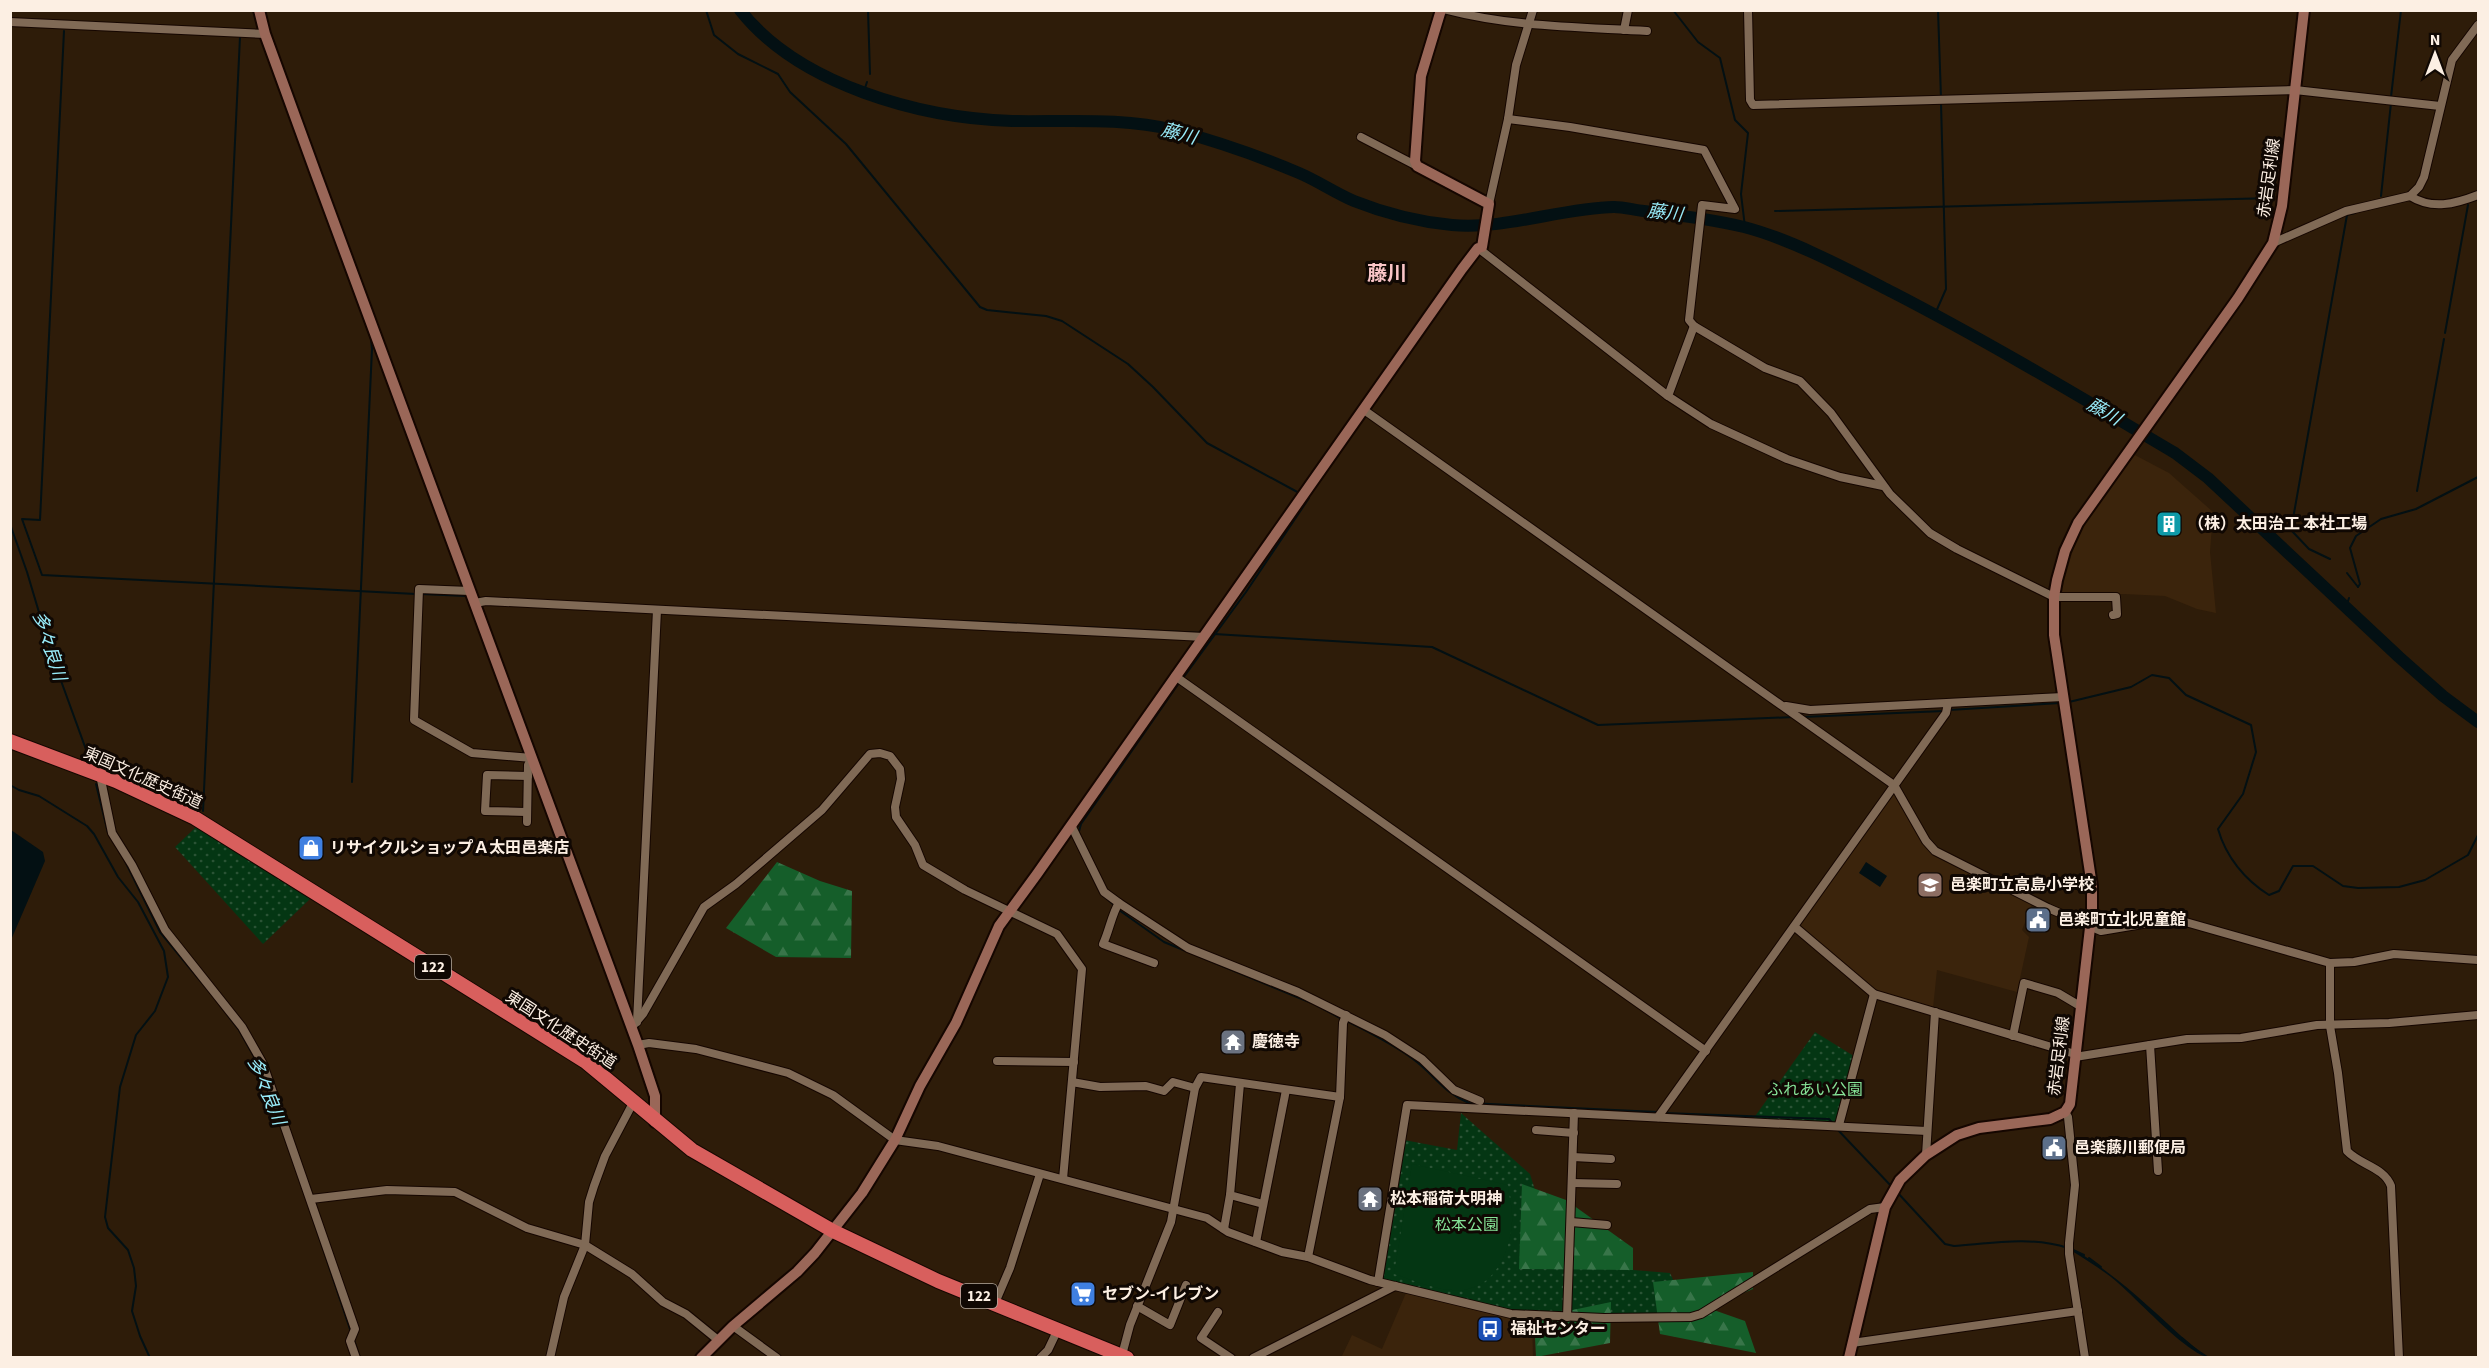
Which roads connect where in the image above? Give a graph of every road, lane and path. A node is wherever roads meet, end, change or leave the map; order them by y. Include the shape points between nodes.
1 (259, 10) edge
2 (1441, 10) edge
3 (1447, 10) edge
4 (1533, 10) edge
5 (1628, 10) edge
6 (1748, 10) edge
7 (2304, 10) edge
8 (1476, 14) edge
9 (10, 22) edge
10 (1528, 23) junction
11 (2478, 25) edge
12 (1624, 30) junction
13 (1647, 31) dead end
14 (265, 34) junction
15 (2295, 90) junction
16 (2440, 106) junction
17 (1508, 119) junction
18 (1361, 137) dead end
19 (1417, 166) junction
20 (2478, 195) edge
21 (2410, 196) junction
22 (1489, 204) junction
23 (2272, 243) junction
24 (1478, 248) junction
25 (1694, 326) junction
26 (1668, 396) junction
27 (1364, 410) junction
28 (1883, 486) junction
29 (470, 591) junction
30 (2054, 597) junction
31 (475, 603) junction
32 (657, 610) junction
33 (2113, 615) dead end
34 (1204, 637) junction
35 (1175, 676) junction
36 (2063, 701) junction
37 (1948, 703) junction
38 (1787, 708) junction
39 (10, 741) edge
40 (532, 758) junction
41 (100, 775) junction
42 (528, 776) junction
43 (1894, 785) junction
44 (526, 812) junction
45 (527, 822) dead end
46 (1071, 825) junction
47 (1119, 903) junction
48 (1009, 910) junction
49 (1795, 927) junction
50 (2090, 927) junction
51 (2478, 960) edge
52 (1154, 963) dead end
53 (2330, 963) junction
54 (1875, 994) junction
55 (2080, 1006) junction
56 (1935, 1012) junction
57 (1346, 1015) junction
58 (2478, 1015) edge
59 (634, 1024) junction
60 (2330, 1026) junction
61 (2013, 1036) junction
62 (639, 1045) junction
63 (2150, 1045) junction
64 (1706, 1052) junction
65 (2075, 1056) junction
66 (997, 1061) dead end
67 (1074, 1062) junction
68 (1072, 1082) junction
69 (1240, 1084) junction
70 (1195, 1088) junction
71 (1286, 1090) junction
72 (1340, 1097) junction
73 (634, 1101) junction
74 (1480, 1101) dead end
75 (2065, 1112) junction
76 (1574, 1113) junction
77 (1659, 1117) junction
78 (655, 1122) junction
79 (1839, 1125) junction
80 (1536, 1130) dead end
81 (1927, 1131) junction
82 (1574, 1133) junction
83 (895, 1140) junction
84 (1926, 1155) junction
85 (1573, 1157) junction
86 (1611, 1159) dead end
87 (2158, 1171) dead end
88 (1040, 1174) junction
89 (1063, 1179) junction
90 (1572, 1183) junction
91 (1617, 1184) dead end
92 (1230, 1195) junction
93 (310, 1199) junction
94 (1263, 1204) junction
95 (1885, 1207) junction
96 (1173, 1210) junction
97 (1571, 1222) junction
98 (1607, 1225) dead end
99 (1224, 1229) junction
100 (833, 1231) junction
101 (1256, 1242) junction
102 (585, 1245) junction
103 (1308, 1257) junction
104 (1377, 1282) junction
105 (1186, 1285) dead end
106 (1395, 1286) junction
107 (995, 1303) junction
108 (1137, 1306) junction
109 (2078, 1311) junction
110 (1218, 1312) dead end
111 (1567, 1317) junction
112 (733, 1326) junction
113 (1058, 1329) junction
114 (718, 1340) junction
115 (1852, 1343) junction
116 (1124, 1356) edge
117 (356, 1358) edge
118 (550, 1358) edge
119 (701, 1358) edge
120 (777, 1358) edge
121 (1041, 1358) edge
122 (1231, 1358) edge
123 (1253, 1358) edge
124 (1849, 1358) edge
125 (2085, 1358) edge
126 (2399, 1358) edge

1 - 14 street
2 - 19 street via 1421,76
3 - 8 street
4 - 10 street
5 - 12 street
6 - 15 street via 1753,105
7 - 15 street, 赤岩足利線
8 - 10 street
9 - 14 street
10 - 12 street
10 - 17 street via 1516,65
11 - 16 street via 2452,60
12 - 13 street
14 - 29 street
15 - 16 street
15 - 23 street, 赤岩足利線 via 2282,206
16 - 21 street via 2424,177
17 - 22 street
17 - 25 street via 1704,150 1735,209 1702,204 1689,320
18 - 19 street
19 - 22 street
20 - 21 street via 2442,205
21 - 23 street via 2346,211
22 - 24 street via 1482,247
23 - 30 street, 赤岩足利線 via 2238,298 2078,523 2065,551
24 - 26 street
24 - 27 street
25 - 26 street
25 - 28 street via 1765,368 1800,381 1831,413
26 - 28 street via 1767,451 1840,477
27 - 34 street
27 - 38 street
28 - 30 street via 1930,532
29 - 31 street
29 - 40 street via 419,590 414,720 472,753
30 - 33 street via 2116,597
30 - 36 street, 赤岩足利線 via 2054,635
31 - 32 street
31 - 40 street
32 - 34 street
32 - 59 street
34 - 35 street
35 - 46 street
35 - 64 street
36 - 37 street
36 - 50 street, 赤岩足利線 via 2091,875
37 - 38 street
37 - 43 street via 1946,713
38 - 43 street
39 - 41 highway, 東国文化歴史街道 / 122
40 - 42 street
40 - 59 street
41 - 73 highway, 東国文化歴史街道 / 122 via 195,818 586,1062
41 - 93 street via 112,833 165,930 242,1027 263,1064
42 - 44 street
42 - 44 street via 487,775 485,811
43 - 49 street
43 - 50 street via 1935,851
44 - 45 street
46 - 47 street via 1104,892
46 - 48 street
47 - 52 street via 1103,944
47 - 57 street via 1188,948
48 - 59 street via 923,865 896,817 900,769 890,756 870,754 822,810 704,907
48 - 67 street via 1057,934 1082,969
48 - 83 street via 990,943 966,1004
49 - 54 street
49 - 64 street
50 - 53 street via 2101,931 2182,921
50 - 55 street, 赤岩足利線
51 - 53 street via 2394,954
53 - 60 street
54 - 56 street
54 - 79 street
55 - 61 street via 2058,993 2024,983
55 - 65 street, 赤岩足利線
56 - 61 street
56 - 81 street
57 - 72 street
57 - 74 street via 1404,1046 1460,1094
58 - 60 street
59 - 62 street
60 - 63 street
60 - 126 street via 2347,1151 2382,1173 2391,1186
61 - 65 street
62 - 78 street via 655,1096
62 - 83 street via 696,1049 788,1073 833,1095
63 - 65 street
63 - 87 street
64 - 77 street
65 - 75 street, 赤岩足利線 via 2072,1094
66 - 67 street
67 - 68 street
68 - 70 street via 1100,1087 1146,1086 1164,1091 1173,1082
68 - 89 street
69 - 70 street via 1201,1077
69 - 71 street
69 - 92 street
70 - 96 street
71 - 72 street
71 - 94 street
72 - 103 street
73 - 78 highway, 東国文化歴史街道 / 122
73 - 102 street via 594,1186
75 - 84 street, 赤岩足利線 via 2050,1119 1966,1131
75 - 109 street via 2075,1185 2068,1243
76 - 77 street
76 - 82 street
76 - 104 street via 1407,1105
77 - 79 street
78 - 100 highway, 東国文化歴史街道 / 122 via 712,1163
79 - 81 street
80 - 82 street
81 - 84 street
82 - 85 street
83 - 88 street via 938,1146
83 - 100 street via 868,1185
84 - 95 street, 赤岩足利線 via 1899,1180
85 - 86 street
85 - 90 street
88 - 89 street
88 - 107 street
89 - 96 street
90 - 91 street
90 - 97 street
92 - 94 street
92 - 99 street
93 - 102 street via 387,1190 455,1192 527,1228
93 - 117 street via 355,1329 350,1341
94 - 101 street
95 - 111 street via 1870,1209 1701,1314
95 - 115 street, 赤岩足利線
96 - 99 street via 1207,1218
96 - 108 street
97 - 98 street
97 - 111 street
99 - 101 street
100 - 107 highway, 東国文化歴史街道 / 122 via 938,1281
100 - 112 street via 797,1272
101 - 103 street
102 - 114 street via 632,1274 663,1302 686,1314
102 - 118 street via 564,1297
103 - 104 street
104 - 106 street
105 - 108 street via 1170,1325
106 - 111 street via 1511,1314
106 - 123 street
107 - 113 highway, 東国文化歴史街道 / 122
108 - 116 street
109 - 115 street
109 - 125 street
110 - 122 street via 1201,1338
112 - 114 street
112 - 120 street
113 - 116 highway, 東国文化歴史街道 / 122
113 - 121 street
114 - 119 street
115 - 124 street, 赤岩足利線

